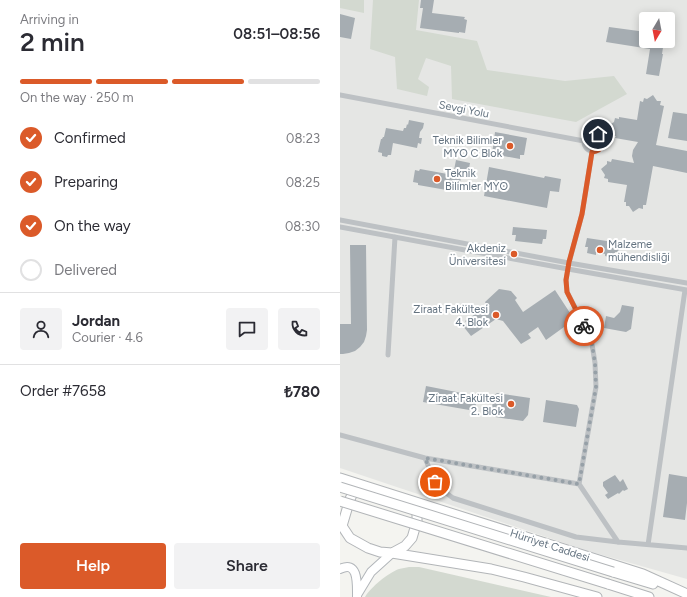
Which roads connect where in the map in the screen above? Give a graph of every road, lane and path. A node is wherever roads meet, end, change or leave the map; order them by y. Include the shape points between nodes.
1 (340, 96) edge
2 (584, 141) junction
3 (592, 152) junction
4 (340, 220) edge
5 (340, 226) edge
6 (395, 237) junction
7 (569, 262) junction
8 (568, 269) junction
9 (687, 283) edge
10 (686, 290) edge
11 (388, 355) dead end
12 (340, 435) edge
13 (425, 458) junction
14 (340, 478) edge
15 (358, 483) junction
16 (579, 484) junction
17 (340, 487) edge
18 (340, 501) edge
19 (412, 501) junction
20 (341, 528) edge
21 (618, 542) junction
22 (648, 545) junction
23 (687, 548) edge
24 (392, 553) junction
25 (340, 569) edge
26 (687, 594) edge
27 (357, 596) edge
28 (597, 597) edge
29 (649, 597) edge

1 - 2 street, Sevgi Yolu
2 - 3 street via 586,148
2 - 3 street via 591,133 601,136 602,147
3 - 7 street via 582,214
4 - 7 street
5 - 6 street
6 - 8 street
6 - 11 street
7 - 8 street
7 - 9 street
8 - 10 street
8 - 16 street via 567,292 591,338 595,363 596,387
10 - 22 street
12 - 13 street
13 - 16 street
13 - 21 street via 435,482 453,498 576,537
14 - 15 highway, Hürriyet Caddesi
15 - 19 highway, Hürriyet Caddesi
15 - 20 highway
16 - 21 street
17 - 26 highway, bridge
18 - 29 highway, bridge
19 - 24 highway via 417,507 417,521 412,538 405,546
19 - 26 highway, Hürriyet Caddesi via 643,574
20 - 24 highway via 350,538 368,548
21 - 22 street
22 - 23 street
24 - 27 main road via 371,572
24 - 28 highway via 491,569
25 - 27 main road via 348,567 354,572

